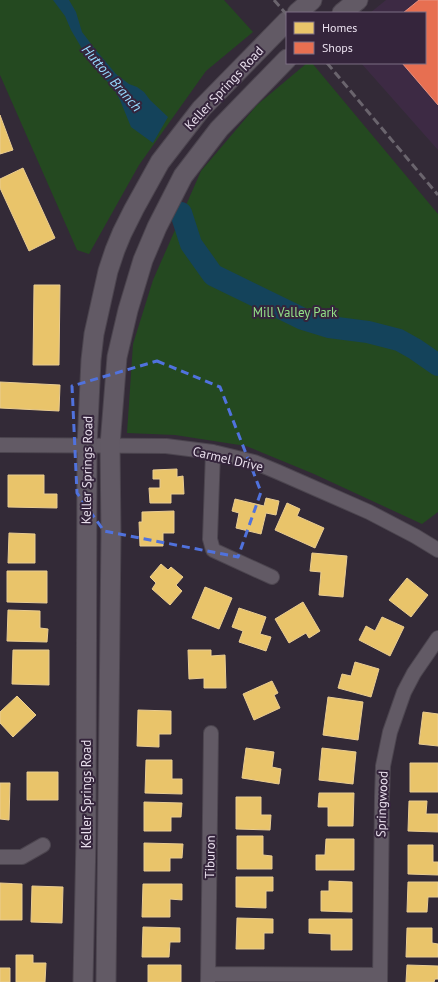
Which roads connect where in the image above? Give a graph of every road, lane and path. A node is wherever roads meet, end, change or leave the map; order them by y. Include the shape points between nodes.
1 (312, 0) edge
2 (298, 12) edge
3 (286, 23) edge
4 (286, 60) edge
5 (108, 271) junction
6 (137, 280) junction
7 (0, 445) edge
8 (110, 445) junction
9 (87, 446) junction
10 (214, 452) junction
11 (438, 550) edge
12 (272, 577) dead end
13 (438, 638) edge
14 (211, 733) dead end
15 (43, 845) dead end
16 (0, 857) edge
17 (208, 978) edge
18 (380, 978) edge
19 (83, 982) edge
20 (106, 982) edge

1 - 2 main road
3 - 5 main road, Keller Springs Road via 201,109 160,162 122,233
4 - 6 main road, Keller Springs Road via 218,129 183,176 157,227
5 - 6 main road
5 - 9 main road, Keller Springs Road via 94,334
6 - 8 main road, Keller Springs Road via 117,357
7 - 9 street, Carmel Drive
8 - 9 street, Carmel Drive
8 - 10 street, Carmel Drive via 166,446
8 - 20 main road, Keller Springs Road
9 - 19 main road, Keller Springs Road
10 - 11 street, Carmel Drive via 254,462 370,512
10 - 12 street via 210,539 213,550
13 - 18 street, Springwood via 404,692 390,732 383,766
14 - 17 street, Tiburon
15 - 16 street via 22,857
17 - 18 street

